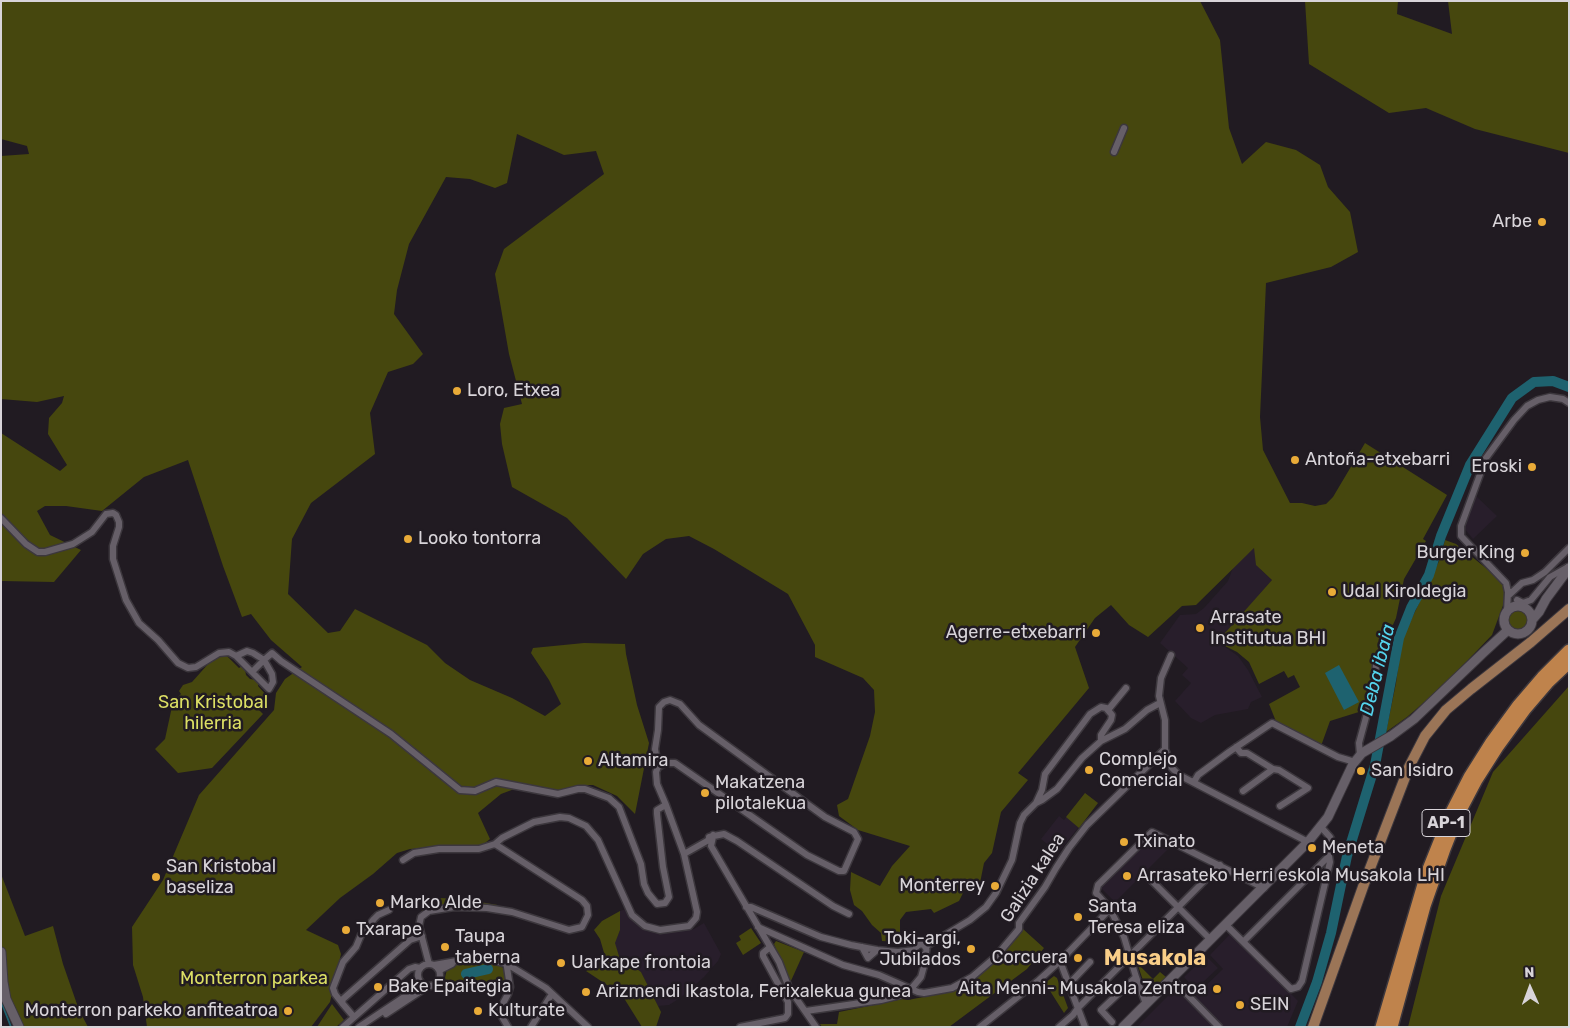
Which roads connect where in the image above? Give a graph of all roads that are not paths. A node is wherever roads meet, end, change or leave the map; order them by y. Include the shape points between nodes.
1 (1124, 128) dead end
2 (1114, 152) dead end
3 (1569, 403) edge
4 (1, 518) edge
5 (1569, 548) edge
6 (1569, 567) edge
7 (1533, 580) junction
8 (1508, 596) junction
9 (1546, 599) junction
10 (1521, 604) junction
11 (1569, 609) edge
12 (1507, 612) junction
13 (1532, 620) junction
14 (1508, 630) junction
15 (1569, 650) edge
16 (1171, 655) dead end
17 (236, 656) junction
18 (264, 660) junction
19 (1569, 663) edge
20 (1376, 665) dead end
21 (252, 672) junction
22 (1126, 688) dead end
23 (1160, 703) junction
24 (1108, 710) junction
25 (1101, 741) junction
26 (1236, 747) junction
27 (1165, 749) junction
28 (1357, 759) junction
29 (658, 767) junction
30 (1273, 769) junction
31 (1194, 782) junction
32 (1243, 790) dead end
33 (1036, 803) junction
34 (666, 805) junction
35 (1280, 806) dead end
36 (1321, 827) junction
37 (713, 836) junction
38 (1308, 842) junction
39 (702, 843) junction
40 (495, 844) junction
41 (711, 846) junction
42 (684, 854) junction
43 (1329, 856) junction
44 (403, 860) dead end
45 (1220, 865) junction
46 (1145, 874) dead end
47 (1264, 888) junction
48 (746, 907) junction
49 (1177, 907) junction
50 (1110, 909) junction
51 (389, 910) dead end
52 (849, 914) dead end
53 (1226, 925) junction
54 (758, 927) junction
55 (422, 936) junction
56 (776, 936) junction
57 (1211, 940) junction
58 (1243, 942) junction
59 (770, 946) junction
60 (925, 947) junction
61 (915, 950) junction
62 (1, 952) edge
63 (923, 955) junction
64 (1129, 956) junction
65 (1060, 961) junction
66 (1090, 962) dead end
67 (432, 964) junction
68 (507, 967) junction
69 (420, 968) junction
70 (440, 970) junction
71 (1136, 976) junction
72 (785, 978) junction
73 (1172, 978) junction
74 (777, 981) junction
75 (1069, 984) junction
76 (425, 986) junction
77 (911, 989) junction
78 (550, 997) junction
79 (342, 1003) junction
80 (1146, 1004) junction
81 (1078, 1008) junction
82 (806, 1011) junction
83 (354, 1017) junction
84 (1112, 1022) dead end
85 (20, 1027) edge
86 (343, 1027) edge
87 (359, 1027) edge
88 (366, 1027) edge
89 (508, 1027) edge
90 (531, 1027) edge
91 (582, 1027) edge
92 (588, 1027) edge
93 (740, 1027) edge
94 (816, 1027) edge
95 (980, 1027) edge
96 (1059, 1027) edge
97 (1085, 1027) edge
98 (1123, 1027) edge
99 (1219, 1027) edge
100 (1313, 1027) edge
101 (1381, 1027) edge
102 (1392, 1027) edge

1 - 2 street
3 - 8 street via 1550,397 1538,400 1514,420 1486,458 1461,526 1461,536 1505,580
4 - 17 street via 26,544 38,552 45,552 73,544 92,532 106,514 116,515 119,527 113,559 126,600 139,623 178,663 188,668 196,667 219,653 229,652
5 - 7 street
6 - 9 street
6 - 10 street via 1550,577 1531,600
7 - 8 street via 1522,582
7 - 10 street via 1520,588 1516,595
8 - 12 street
9 - 10 street via 1533,606
9 - 13 street
10 - 12 street
10 - 13 street
11 - 100 main road via 1446,710 1425,736 1391,812
12 - 14 street via 1504,620
13 - 14 street via 1526,632 1517,634
14 - 28 street via 1414,719
15 - 101 highway, AP-1 via 1518,705 1491,742 1450,814 1426,874
16 - 23 street via 1159,687
17 - 18 street via 247,651
17 - 21 street
18 - 21 street
18 - 21 street via 272,674 273,682 269,689
18 - 34 street via 272,652 391,734 460,790 475,791 496,782 558,794 585,789 610,798 619,807 641,864 648,893 661,905 669,896 657,810
19 - 102 highway, AP-1 via 1525,710 1498,747 1458,816 1425,906
20 - 28 street via 1375,684
22 - 24 street
23 - 25 street via 1125,729
23 - 27 street via 1165,720
24 - 25 street via 1111,720 1101,735
24 - 33 street via 1096,709 1080,726 1045,774
25 - 33 street via 1082,758 1057,789
26 - 28 street via 1272,723 1338,757
26 - 30 street via 1241,753 1247,752
26 - 31 street via 1198,775
27 - 31 street via 1179,775
27 - 77 street, Galizia kalea via 1092,819 1019,923 1019,929 992,960 952,988 924,993
28 - 36 street
29 - 29 street via 659,707 664,702 675,701 699,725 825,817 854,832 858,839 844,871 839,872 807,854 675,763
29 - 34 street via 657,784
30 - 32 street
30 - 35 street via 1308,788
31 - 38 street
33 - 60 street via 1020,823 1012,860 986,907
34 - 42 street
36 - 38 street
36 - 43 street via 1332,841
37 - 39 street
37 - 41 street
37 - 52 street via 724,834
38 - 47 street
39 - 41 street
39 - 42 street
40 - 42 street via 519,829 543,820 560,817 586,826 598,840 632,915 645,926 660,930 689,926 696,918
40 - 44 street via 479,849 414,852
40 - 55 street via 582,900 588,915 582,927 569,930 512,912 473,906 454,907 429,911 421,917
41 - 48 street
43 - 58 street
43 - 58 street via 1302,981 1298,987 1291,989
45 - 47 street
45 - 49 street
45 - 50 street via 1152,832 1098,885 1096,894
46 - 49 street
47 - 53 street
48 - 54 street
48 - 61 street via 821,937 877,950
49 - 57 street
49 - 64 street
50 - 64 street via 1118,922
50 - 65 street
51 - 79 street via 374,919 343,962 333,988
53 - 57 street
53 - 58 street
54 - 56 street
54 - 59 street
55 - 67 street
55 - 79 street via 410,940
56 - 59 street
56 - 77 street via 843,965 879,975
57 - 73 street
59 - 72 street
59 - 74 street via 763,956
60 - 61 street via 920,945
60 - 63 street
61 - 63 street via 918,955
62 - 85 street via 6,999
63 - 77 street via 923,972
64 - 71 street
64 - 81 street
65 - 75 street
65 - 95 street
66 - 75 street
67 - 69 street
67 - 70 street
67 - 92 street via 478,957 507,964 546,988
68 - 70 street via 479,960 452,964
68 - 78 street
68 - 89 street via 510,986 500,1008
69 - 76 street via 418,975
69 - 83 street via 409,969
70 - 76 street via 438,987
71 - 80 street
71 - 84 street via 1101,1010
72 - 74 street
72 - 82 street
73 - 80 street
73 - 99 street
74 - 93 street via 788,1002 785,1018
75 - 81 street
76 - 87 street
76 - 88 street
77 - 82 street via 881,1000
78 - 90 street
78 - 91 street
79 - 83 street
80 - 98 street
81 - 96 street
81 - 97 street
82 - 94 street
83 - 86 street

